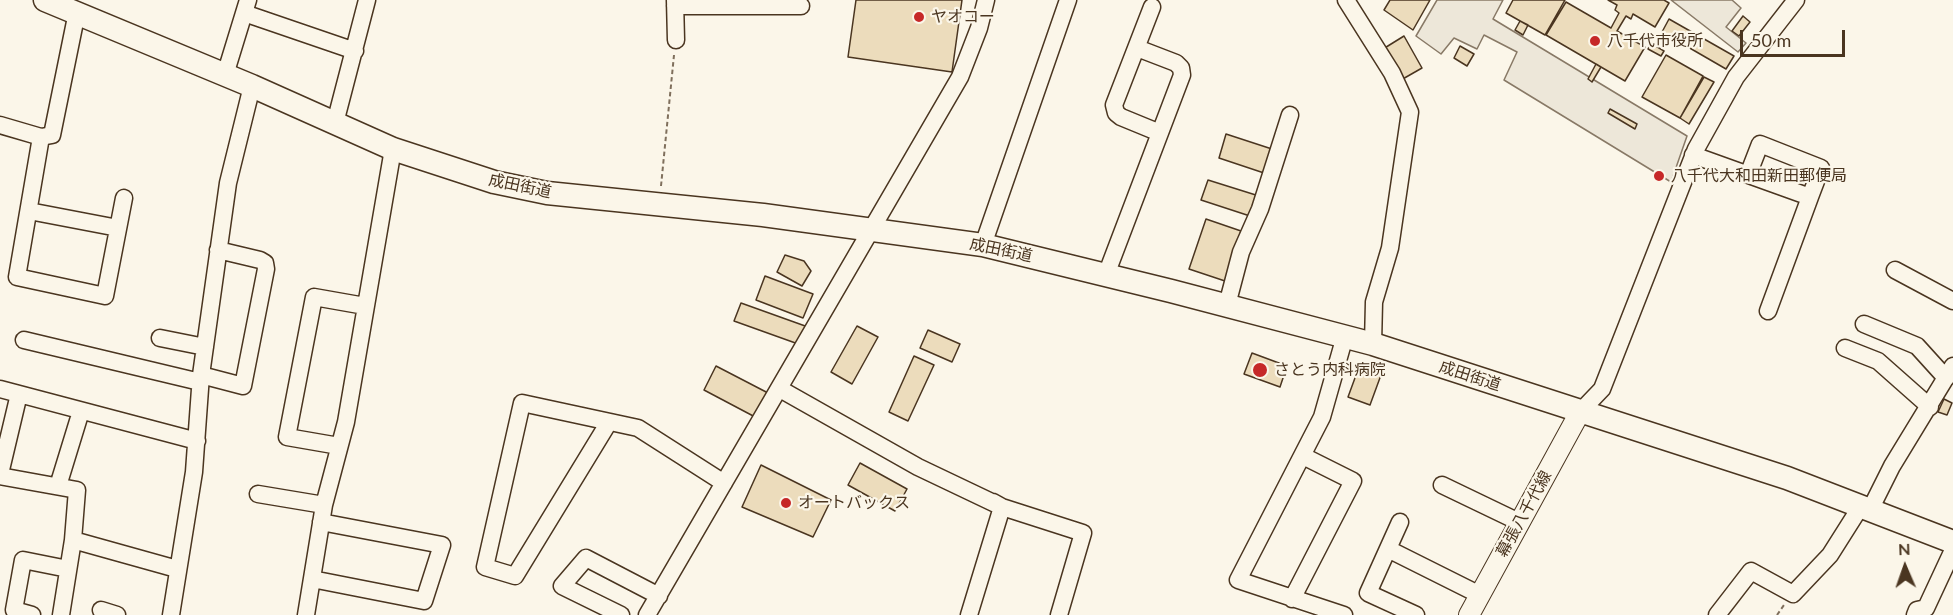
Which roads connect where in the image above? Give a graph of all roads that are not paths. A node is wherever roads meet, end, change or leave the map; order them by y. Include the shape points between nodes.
1 (45, 0) edge
2 (367, 0) edge
3 (986, 0) edge
4 (1068, 0) edge
5 (1346, 0) edge
6 (1796, 0) edge
7 (675, 3) edge
8 (246, 6) edge
9 (801, 6) dead end
10 (1152, 7) dead end
11 (77, 12) junction
12 (676, 40) road end
13 (1137, 48) junction
14 (355, 51) junction
15 (225, 75) junction
16 (252, 86) junction
17 (1290, 115) dead end
18 (335, 123) junction
19 (0, 125) edge
20 (1160, 133) junction
21 (41, 137) junction
22 (393, 149) junction
23 (1693, 155) junction
24 (1748, 175) junction
25 (1810, 197) junction
26 (124, 198) dead end
27 (29, 211) junction
28 (118, 228) junction
29 (873, 230) junction
30 (983, 245) junction
31 (218, 250) junction
32 (1895, 270) dead end
33 (1106, 275) junction
34 (1953, 301) edge
35 (1227, 305) junction
36 (365, 306) junction
37 (1768, 311) dead end
38 (1864, 324) dead end
39 (1345, 336) junction
40 (160, 338) dead end
41 (24, 340) dead end
42 (1373, 344) junction
43 (205, 347) junction
44 (1845, 348) dead end
45 (1950, 372) edge
46 (200, 378) junction
47 (0, 389) edge
48 (780, 389) junction
49 (19, 394) junction
50 (1930, 407) junction
51 (81, 411) junction
52 (1580, 412) junction
53 (609, 422) junction
54 (196, 441) junction
55 (339, 446) junction
56 (1303, 456) junction
57 (0, 475) edge
58 (724, 483) junction
59 (1442, 485) dead end
60 (58, 486) junction
61 (258, 494) dead end
62 (324, 505) junction
63 (1002, 507) junction
64 (1865, 508) junction
65 (321, 522) junction
66 (1400, 522) dead end
67 (1519, 522) junction
68 (73, 540) junction
69 (1953, 542) edge
70 (1388, 549) junction
71 (1953, 550) edge
72 (68, 569) junction
73 (177, 569) junction
74 (312, 579) junction
75 (1479, 595) junction
76 (658, 596) junction
77 (1292, 599) junction
78 (32, 615) edge
79 (61, 615) edge
80 (171, 615) edge
81 (306, 615) edge
82 (621, 615) edge
83 (647, 615) edge
84 (969, 615) edge
85 (1059, 615) edge
86 (1344, 615) edge
87 (1416, 615) edge
88 (1469, 615) edge
89 (1717, 615) edge
90 (1915, 615) edge

1 - 11 highway, 成田街道
2 - 14 street
3 - 29 street via 960,77
4 - 30 street
5 - 42 street via 1392,73 1410,112 1390,248 1374,302
6 - 23 street via 1736,77
7 - 9 street
7 - 12 street
8 - 14 street
8 - 15 street
10 - 13 street
11 - 15 highway, 成田街道
11 - 21 street via 52,135
13 - 20 street via 1181,68 1182,75
13 - 20 street via 1114,105 1116,113
14 - 18 street
15 - 16 highway, 成田街道
16 - 18 highway, 成田街道
16 - 31 street via 228,183
17 - 35 street via 1260,209 1241,252
18 - 22 highway, 成田街道
19 - 21 street
20 - 33 street
21 - 27 street
22 - 29 highway, 成田街道 via 519,188
22 - 36 street
23 - 24 street
23 - 52 street via 1602,389
24 - 25 street
24 - 25 street via 1760,144 1821,168
25 - 37 street
26 - 28 street
27 - 28 street
27 - 28 street via 18,276 105,296
29 - 30 highway, 成田街道
29 - 48 street
30 - 33 highway, 成田街道
31 - 43 street
31 - 46 street via 260,260 266,269 243,386
32 - 34 street
33 - 35 highway, 成田街道
35 - 39 highway, 成田街道
36 - 55 street
36 - 55 street via 314,297 287,437
38 - 45 street via 1917,346
39 - 42 highway, 成田街道
39 - 56 street via 1322,417
40 - 43 street
41 - 46 street
42 - 52 highway, 成田街道
43 - 46 street
44 - 50 street via 1878,361
45 - 50 street
46 - 54 street
47 - 49 street
48 - 58 street
48 - 63 street via 918,467
49 - 51 street
49 - 57 street
50 - 64 street
51 - 54 street
51 - 60 street
52 - 64 highway, 成田街道 via 1787,478
52 - 67 main road, 幕張八千代線
53 - 53 street via 522,403 485,567 515,576
53 - 58 street via 638,428
54 - 73 street
55 - 62 street
56 - 77 street via 1353,481
56 - 77 street via 1238,580
57 - 60 street
58 - 76 street
59 - 67 street
60 - 68 street via 77,490
61 - 62 street
62 - 65 street
63 - 84 street
63 - 85 street via 1083,534
64 - 69 highway, 成田街道
64 - 89 street via 1830,555 1792,594 1751,571
65 - 74 street
65 - 74 street via 442,545 424,601
66 - 70 street
67 - 75 main road, 幕張八千代線
68 - 72 street
68 - 73 street
70 - 75 street
70 - 87 street via 1368,593
71 - 90 street via 1926,608 1917,610
72 - 78 street via 23,560 14,610
72 - 79 street
73 - 80 street
74 - 81 street
75 - 88 main road, 幕張八千代線
76 - 82 street via 586,558 562,586
76 - 83 street
77 - 86 street

